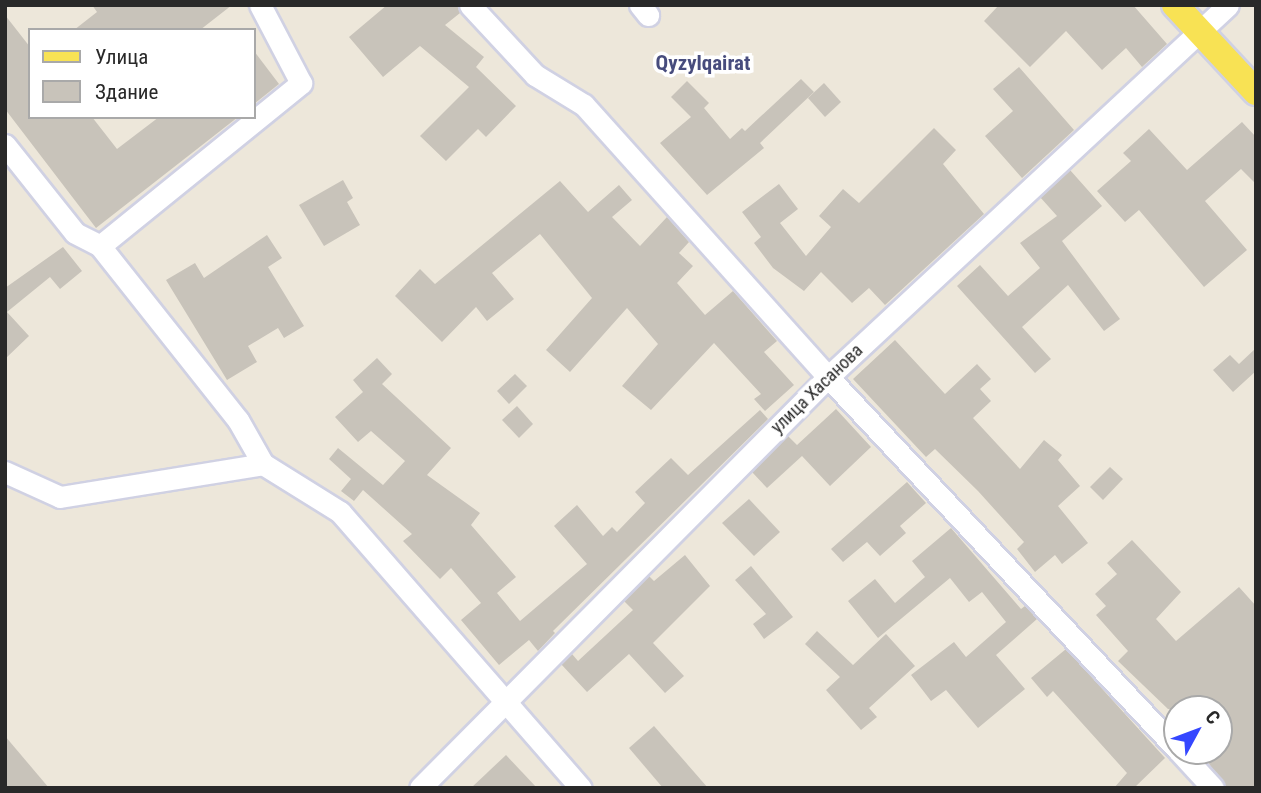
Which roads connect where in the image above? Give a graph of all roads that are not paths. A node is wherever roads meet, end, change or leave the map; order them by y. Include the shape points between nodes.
1 (260, 5) edge
2 (470, 5) edge
3 (1175, 5) edge
4 (1228, 5) edge
5 (1199, 30) junction
6 (1256, 92) edge
7 (5, 145) edge
8 (100, 246) junction
9 (828, 377) junction
10 (263, 464) junction
11 (5, 472) edge
12 (509, 701) junction
13 (1163, 734) edge
14 (1192, 765) edge
15 (420, 788) edge
16 (581, 788) edge
17 (1213, 788) edge

1 - 8 street via 302,83
2 - 9 street via 535,75 584,105
3 - 5 main road
4 - 5 street, улица Хасанова
5 - 6 main road
5 - 9 street, улица Хасанова
7 - 8 street via 75,233
8 - 10 street via 238,420
9 - 12 street, улица Хасанова
9 - 13 street
10 - 11 street via 60,497
10 - 12 street via 340,512
12 - 15 street, улица Хасанова
12 - 16 street
14 - 17 street

